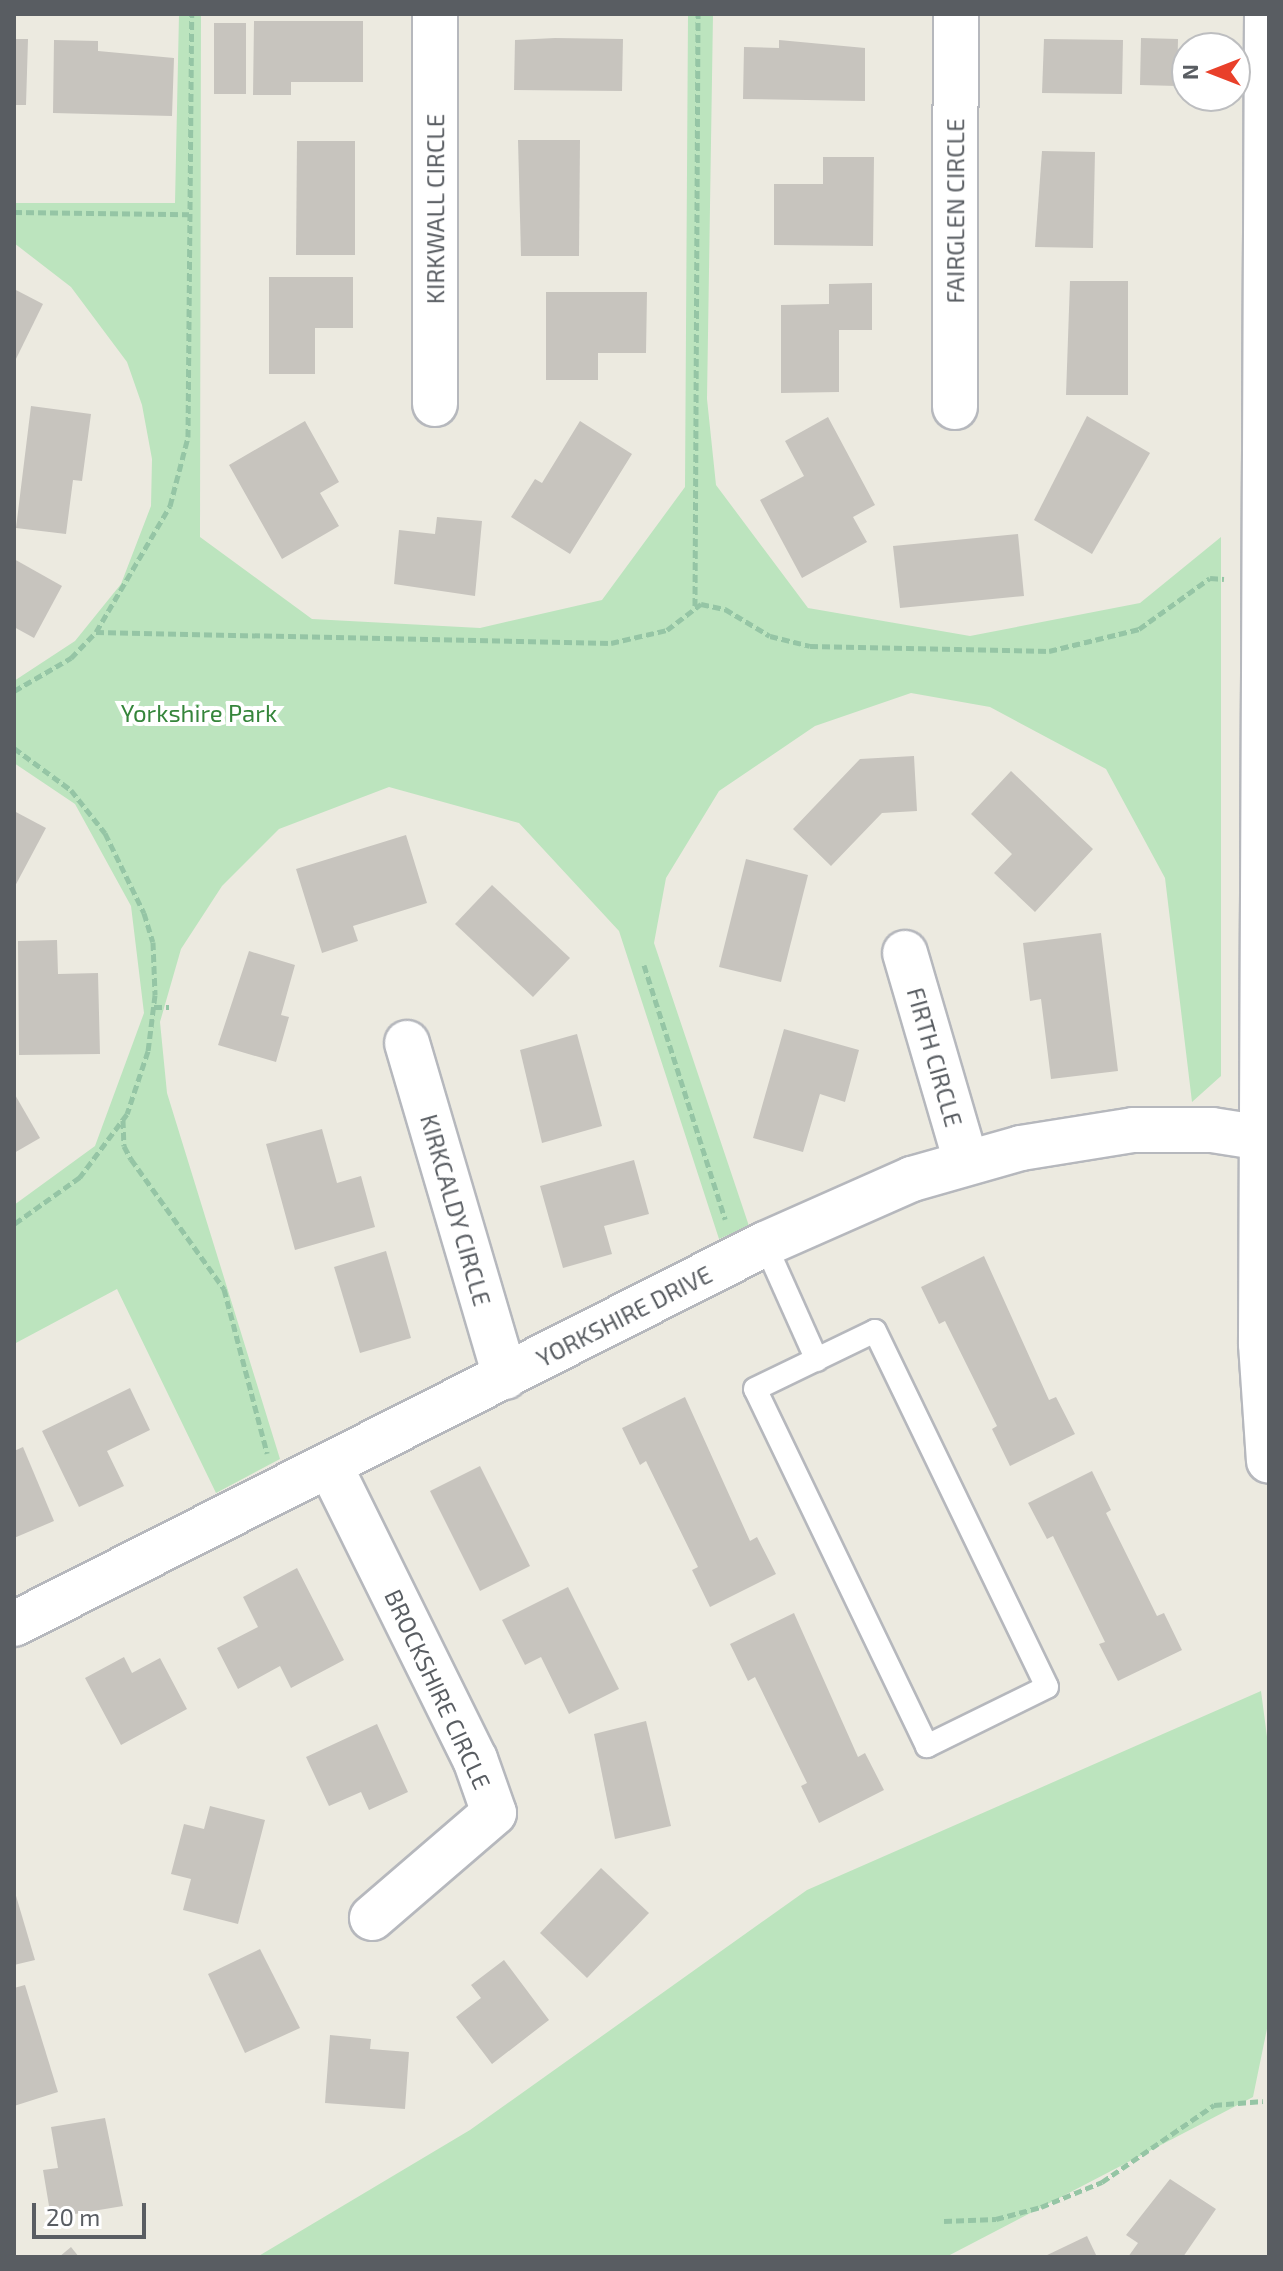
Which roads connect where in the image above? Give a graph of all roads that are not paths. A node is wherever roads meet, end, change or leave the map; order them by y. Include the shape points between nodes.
1 (435, 14) edge
2 (956, 14) edge
3 (1267, 14) edge
4 (435, 404) dead end
5 (955, 407) dead end
6 (905, 953) dead end
7 (407, 1043) dead end
8 (1266, 1139) edge
9 (966, 1161) junction
10 (765, 1244) junction
11 (817, 1360) junction
12 (505, 1377) junction
13 (1269, 1461) edge
14 (330, 1466) junction
15 (14, 1624) edge
16 (372, 1918) dead end

1 - 4 street, KIRKWALL CIRCLE
2 - 5 street, FAIRGLEN CIRCLE
3 - 8 street
6 - 9 street, FIRTH CIRCLE
7 - 12 street, KIRKCALDY CIRCLE
8 - 9 street, YORKSHIRE DRIVE via 1212,1130 1133,1130
8 - 13 street via 1261,1344
9 - 10 street, YORKSHIRE DRIVE
10 - 11 lane
10 - 12 street, YORKSHIRE DRIVE
11 - 11 lane via 755,1389 927,1746 1047,1687 875,1331
12 - 14 street, YORKSHIRE DRIVE
14 - 15 street, YORKSHIRE DRIVE
14 - 16 street, BROCKSHIRE CIRCLE via 475,1759 494,1813

